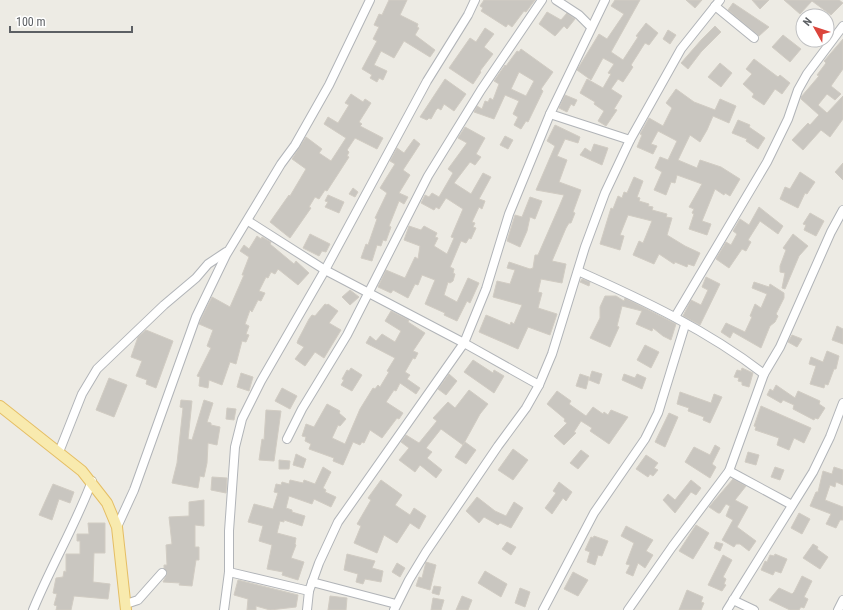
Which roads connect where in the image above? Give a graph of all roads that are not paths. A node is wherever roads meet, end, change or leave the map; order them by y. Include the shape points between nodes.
1 (370, 0) edge
2 (475, 0) edge
3 (542, 0) edge
4 (556, 0) edge
5 (605, 0) edge
6 (717, 3) edge
7 (843, 26) edge
8 (591, 27) junction
9 (754, 38) dead end
10 (550, 114) junction
11 (630, 140) junction
12 (843, 210) edge
13 (248, 221) junction
14 (229, 249) junction
15 (325, 270) junction
16 (578, 271) junction
17 (368, 293) junction
18 (675, 317) junction
19 (685, 325) junction
20 (464, 343) junction
21 (764, 374) junction
22 (539, 386) junction
23 (843, 403) edge
24 (0, 406) edge
25 (287, 439) dead end
26 (59, 452) junction
27 (729, 471) junction
28 (92, 482) junction
29 (792, 505) junction
30 (117, 527) junction
31 (162, 572) dead end
32 (229, 572) junction
33 (312, 582) junction
34 (309, 591) junction
35 (733, 600) junction
36 (843, 600) edge
37 (126, 607) edge
38 (395, 607) edge
39 (33, 610) edge
40 (224, 610) edge
41 (306, 610) edge
42 (543, 610) edge
43 (628, 610) edge
44 (727, 610) edge
45 (754, 610) edge
46 (838, 610) edge

1 - 13 street via 329,85
2 - 15 street via 413,106
3 - 17 street via 481,90 428,176
4 - 8 street via 579,15
5 - 8 street
6 - 9 street
6 - 11 street via 681,50
7 - 18 street via 807,74 767,162
8 - 10 street
10 - 11 street
10 - 20 street via 509,214 486,289
11 - 16 street via 605,193
12 - 21 street via 780,347
13 - 14 street
13 - 15 street
14 - 26 street via 208,264 196,278 164,304 97,369 82,394
14 - 30 street via 196,317 145,460
15 - 17 street
15 - 32 street via 242,419 235,447
16 - 18 street
16 - 22 street via 552,354
17 - 20 street
17 - 25 street via 347,335
18 - 19 street
19 - 21 street via 736,352
19 - 42 street via 658,413 634,456 594,513
20 - 22 street
20 - 33 street via 338,522
21 - 27 street
22 - 38 street via 426,552
23 - 29 street via 813,472
24 - 26 main road
26 - 28 main road
27 - 29 street
27 - 43 street
28 - 30 main road via 107,503
28 - 39 street
29 - 35 street
30 - 37 main road
31 - 37 street via 138,600
32 - 34 street
32 - 40 street
33 - 34 street
33 - 38 street
34 - 41 street
35 - 44 street
35 - 45 street
36 - 46 street

